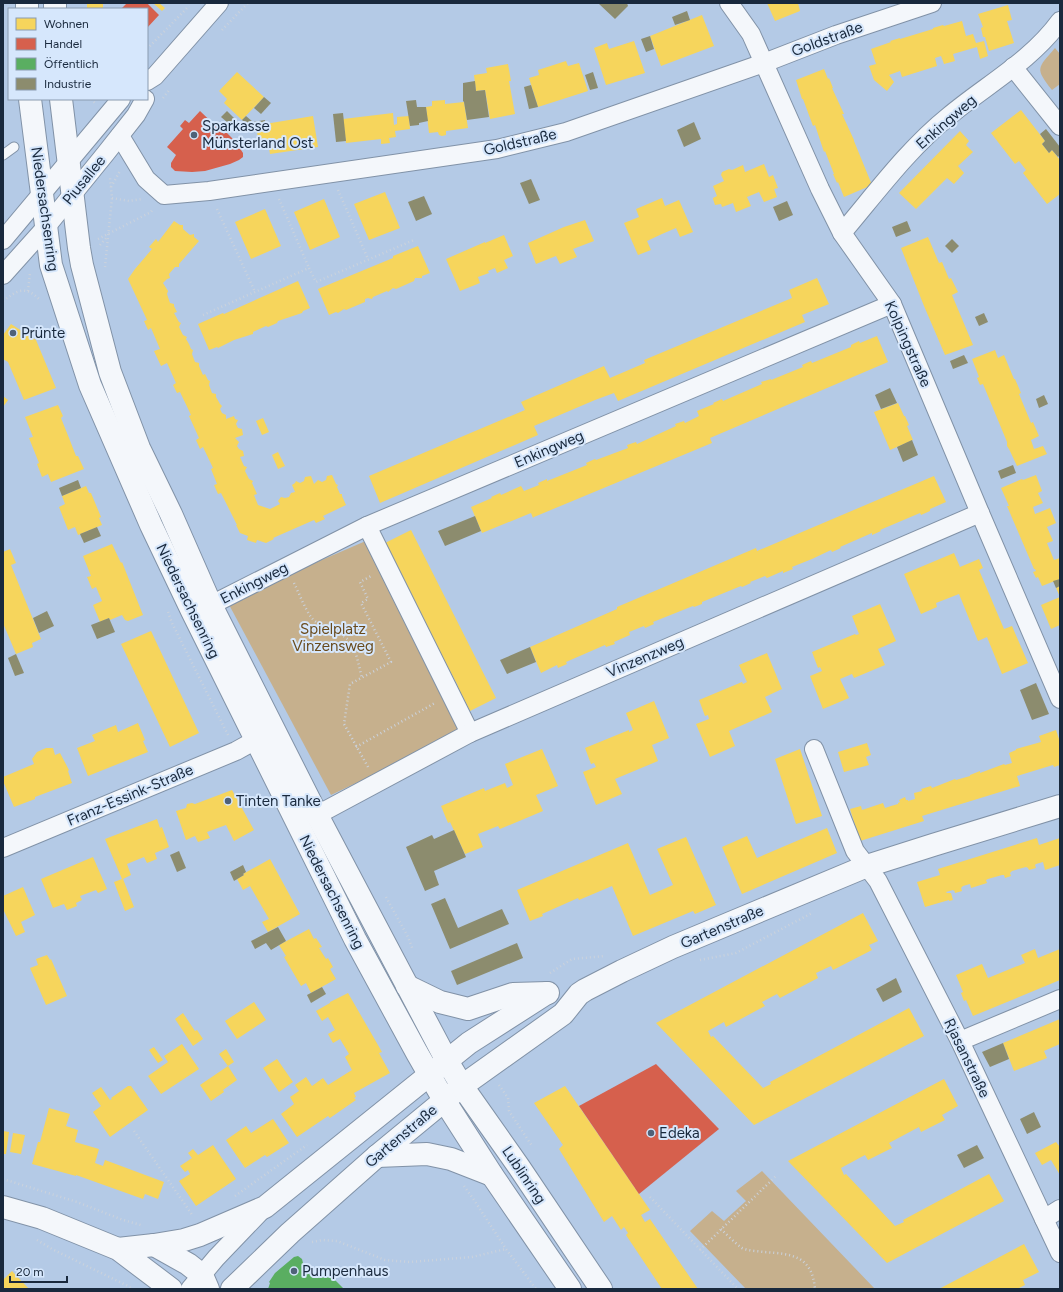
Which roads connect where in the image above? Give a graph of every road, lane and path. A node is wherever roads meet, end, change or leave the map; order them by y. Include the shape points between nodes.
1 (193, 3) edge
2 (219, 3) edge
3 (729, 3) edge
4 (932, 3) edge
5 (1060, 21) edge
6 (148, 48) edge
7 (764, 63) junction
8 (1013, 67) junction
9 (151, 78) edge
10 (148, 90) edge
11 (30, 100) edge
12 (60, 100) edge
13 (120, 100) edge
14 (144, 100) edge
15 (1060, 126) edge
16 (120, 136) junction
17 (14, 147) dead end
18 (3, 155) edge
19 (68, 161) junction
20 (330, 173) junction
21 (271, 182) junction
22 (111, 188) dead end
23 (209, 191) junction
24 (41, 193) junction
25 (72, 195) junction
26 (164, 196) junction
27 (46, 227) junction
28 (842, 233) junction
29 (3, 240) edge
30 (414, 240) dead end
31 (368, 260) junction
32 (309, 268) junction
33 (3, 275) edge
34 (28, 290) dead end
35 (255, 292) junction
36 (3, 301) edge
37 (892, 304) junction
38 (203, 315) dead end
39 (980, 513) junction
40 (367, 526) junction
41 (285, 567) junction
42 (387, 568) junction
43 (211, 605) junction
44 (362, 678) junction
45 (451, 694) junction
46 (1060, 699) edge
47 (470, 732) junction
48 (256, 740) junction
49 (356, 747) junction
50 (814, 749) dead end
51 (377, 783) junction
52 (1060, 806) edge
53 (317, 815) junction
54 (3, 848) edge
55 (867, 866) junction
56 (812, 913) dead end
57 (699, 960) dead end
58 (407, 986) junction
59 (547, 993) junction
60 (579, 994) junction
61 (1060, 999) edge
62 (960, 1041) junction
63 (447, 1061) junction
64 (429, 1075) junction
65 (462, 1086) junction
66 (444, 1100) junction
67 (134, 1131) dead end
68 (312, 1141) dead end
69 (377, 1156) junction
70 (492, 1175) junction
71 (777, 1175) dead end
72 (3, 1179) edge
73 (460, 1183) dead end
74 (650, 1197) dead end
75 (231, 1199) dead end
76 (3, 1207) edge
77 (264, 1207) junction
78 (1060, 1210) edge
79 (1044, 1219) junction
80 (197, 1222) dead end
81 (721, 1229) junction
82 (150, 1235) junction
83 (34, 1238) dead end
84 (313, 1238) dead end
85 (118, 1249) junction
86 (506, 1249) junction
87 (700, 1250) junction
88 (1060, 1253) edge
89 (200, 1284) edge
90 (132, 1289) edge
91 (171, 1289) edge
92 (232, 1289) edge
93 (536, 1289) edge
94 (570, 1289) edge
95 (600, 1289) edge
96 (738, 1289) edge
97 (815, 1289) edge

1 - 6 path
2 - 9 street
3 - 7 street, Kolpingstraße via 751,34
4 - 7 street, Goldstraße via 836,35
5 - 8 street, Enkingweg via 1040,45
7 - 20 street, Goldstraße via 566,132 497,149
7 - 28 street, Kolpingstraße
8 - 15 street
8 - 28 street, Enkingweg via 933,129
9 - 10 street
11 - 24 main road, Niedersachsenring
12 - 19 main road, Niedersachsenring
13 - 19 street, Piusallee
14 - 16 street, Piusallee
16 - 25 street, Piusallee
16 - 26 street via 146,179
17 - 18 lane
19 - 24 street, Piusallee
19 - 25 main road, Niedersachsenring
20 - 21 street, Goldstraße
20 - 31 path
21 - 23 street, Goldstraße
21 - 32 path
22 - 26 path via 108,235 151,212
23 - 26 street, Goldstraße
23 - 35 path
24 - 27 main road, Niedersachsenring
24 - 29 street, Piusallee
25 - 27 street, Piusallee
25 - 43 main road, Niedersachsenring via 82,265 110,372 139,448
27 - 33 street, Piusallee
27 - 48 main road, Niedersachsenring via 51,265 90,385 151,525
28 - 37 street, Kolpingstraße
30 - 31 path
31 - 32 path via 316,282
32 - 35 path
34 - 36 path via 14,292
35 - 38 path
37 - 39 street, Kolpingstraße
37 - 40 street, Enkingweg
39 - 46 street, Kolpingstraße
39 - 47 street, Vinzenzweg
40 - 41 street, Enkingweg
40 - 42 street
41 - 43 street, Enkingweg
41 - 44 path via 311,617 322,627 350,641
42 - 44 path via 360,582 368,599 361,603 391,662
42 - 45 street
43 - 53 main road, Niedersachsenring
44 - 49 path via 350,684 344,724
45 - 47 street
45 - 49 path
47 - 51 street, Vinzenzweg
48 - 54 street, Franz-Essink-Straße via 236,751
48 - 64 main road, Niedersachsenring via 355,939
49 - 51 path
50 - 55 street via 856,851
51 - 53 street, Vinzenzweg
52 - 55 main road, Gartenstraße
53 - 58 main road, Niedersachsenring
55 - 60 main road, Gartenstraße via 673,947
55 - 62 street, Rjasanstraße via 878,881
56 - 57 path via 736,953
58 - 59 main road via 440,1002 468,1009 512,994
58 - 63 main road, Niedersachsenring
59 - 60 main road, Gartenstraße
59 - 63 main road, Gartenstraße via 469,1043
60 - 65 main road, Gartenstraße via 563,1014
61 - 62 street
62 - 79 street, Rjasanstraße
63 - 64 main road, Gartenstraße
63 - 65 main road, Lublinring
64 - 66 main road, Lublinring
64 - 77 main road, Gartenstraße
65 - 66 main road, Gartenstraße
65 - 95 main road, Lublinring
66 - 69 main road, Gartenstraße
66 - 70 main road, Lublinring
67 - 80 path
68 - 75 path
69 - 70 main road via 427,1154 451,1159
69 - 92 main road, Gartenstraße via 290,1233
70 - 94 main road, Lublinring
71 - 81 path
72 - 82 path via 77,1202 123,1220
73 - 86 path
74 - 87 path
76 - 85 main road via 42,1218
77 - 82 main road, Gartenstraße via 200,1235
77 - 89 street, Gartenstraße
78 - 79 street
79 - 88 street, Rjasanstraße
81 - 87 path
81 - 97 path via 742,1248 795,1257 803,1261 811,1269
82 - 85 main road, Gartenstraße
82 - 89 main road via 188,1264
83 - 90 path
84 - 86 path via 307,1243 337,1241 385,1260 410,1262 472,1257
85 - 91 main road
86 - 93 path
87 - 96 path

